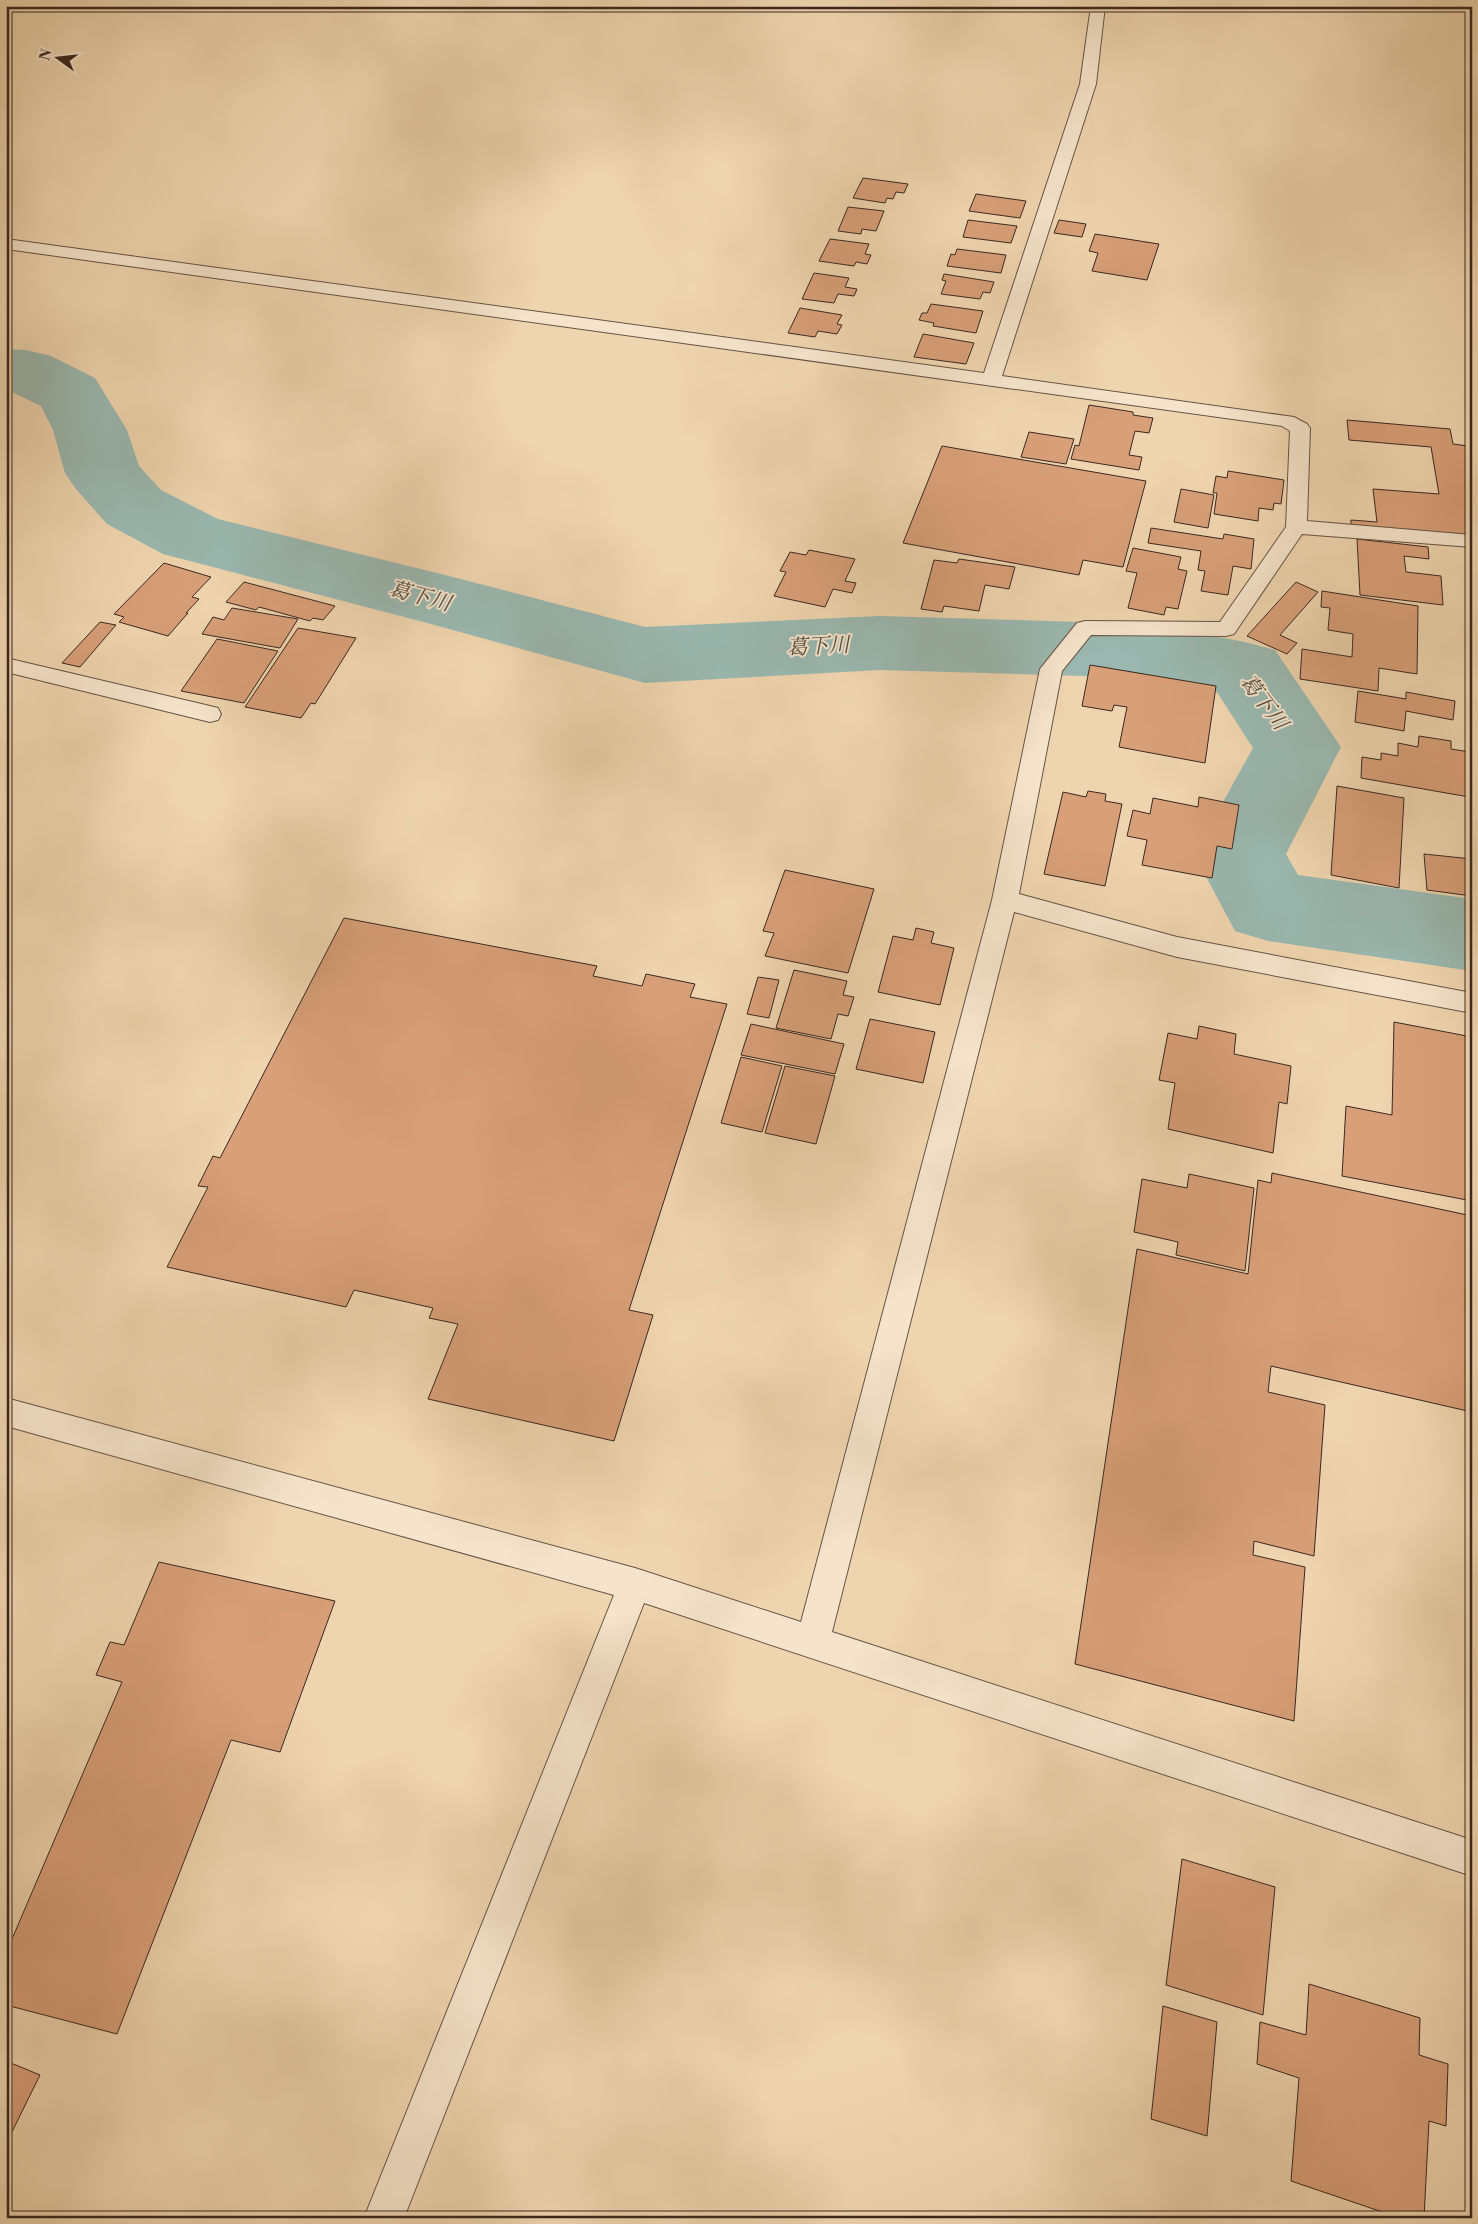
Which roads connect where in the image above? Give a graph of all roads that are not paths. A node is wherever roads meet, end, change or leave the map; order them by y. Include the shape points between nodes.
1 (1098, 6) edge
2 (6, 244) edge
3 (991, 382) junction
4 (1296, 527) junction
5 (1472, 541) edge
6 (6, 665) edge
7 (210, 714) dead end
8 (1005, 900) junction
9 (1472, 1003) edge
10 (6, 1412) edge
11 (635, 1584) junction
12 (812, 1643) junction
13 (1472, 1858) edge
14 (384, 2218) edge

1 - 3 street via 1088,84
2 - 3 street
3 - 4 street via 1287,421 1300,428
4 - 5 street
4 - 8 street via 1226,630 1085,628 1051,669
6 - 7 street
8 - 9 street via 1178,947
8 - 12 street
10 - 11 street
11 - 12 street
11 - 14 street
12 - 13 street

